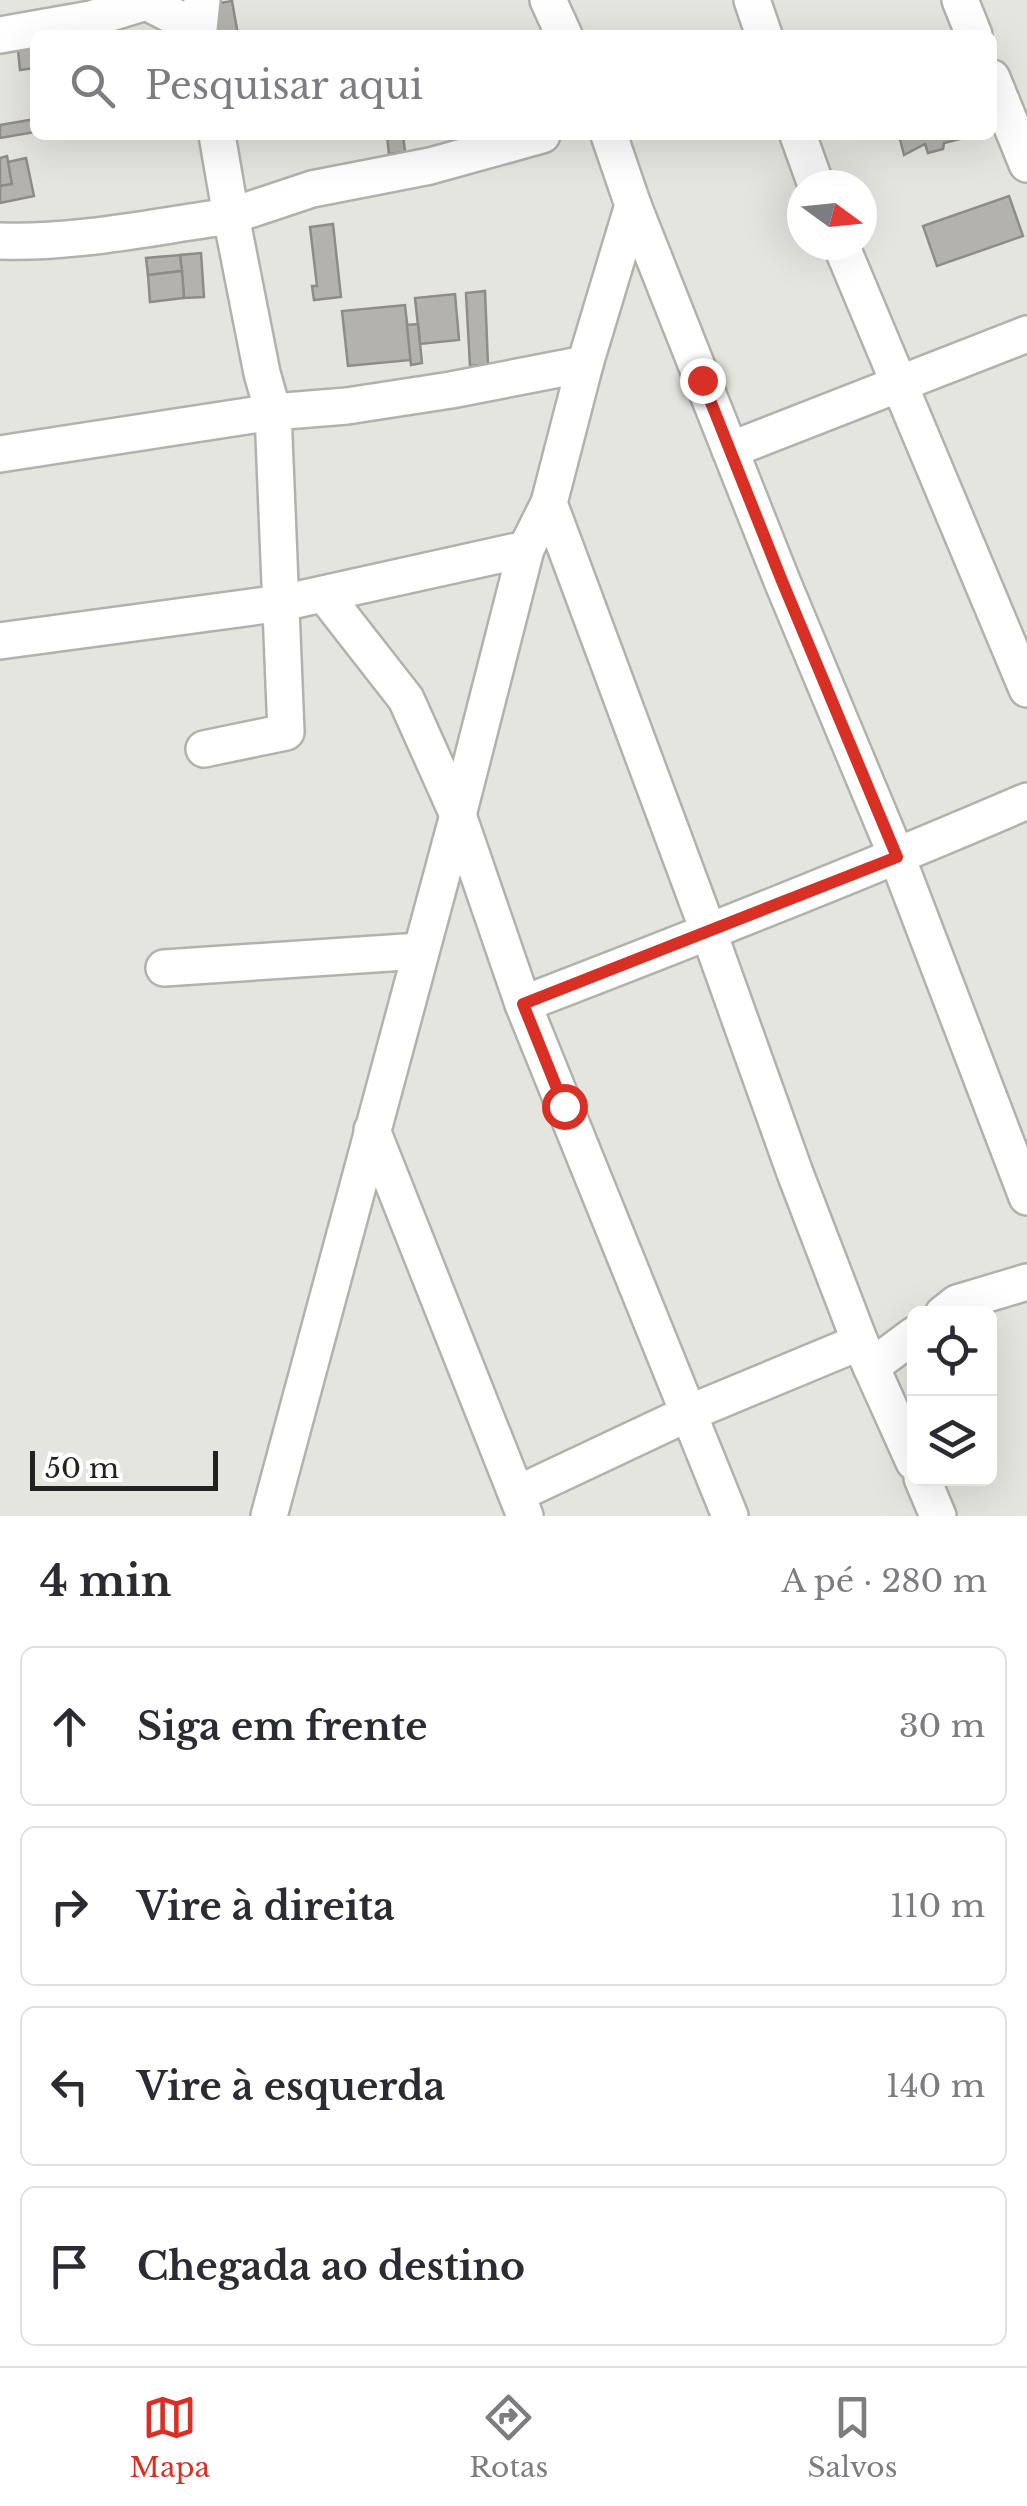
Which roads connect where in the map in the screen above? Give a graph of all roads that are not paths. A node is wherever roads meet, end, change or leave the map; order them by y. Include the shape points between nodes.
1 (548, 0) edge
2 (752, 0) edge
3 (960, 0) edge
4 (146, 1) edge
5 (200, 21) edge
6 (562, 30) edge
7 (762, 30) edge
8 (972, 30) edge
9 (0, 35) edge
10 (997, 90) edge
11 (217, 140) edge
12 (524, 140) edge
13 (610, 140) edge
14 (800, 140) edge
15 (1027, 164) edge
16 (811, 170) edge
17 (633, 205) junction
18 (231, 216) junction
19 (0, 241) edge
20 (847, 260) edge
21 (1027, 334) edge
22 (585, 364) junction
23 (901, 384) junction
24 (272, 412) junction
25 (730, 450) junction
26 (0, 454) edge
27 (549, 503) junction
28 (526, 549) junction
29 (324, 594) junction
30 (282, 603) junction
31 (0, 642) edge
32 (1027, 689) edge
33 (204, 749) dead end
34 (1027, 801) edge
35 (458, 815) junction
36 (897, 857) junction
37 (709, 933) junction
38 (420, 951) junction
39 (164, 968) dead end
40 (523, 1004) junction
41 (372, 1130) junction
42 (1027, 1197) edge
43 (1027, 1282) edge
44 (953, 1306) edge
45 (907, 1337) edge
46 (866, 1355) junction
47 (689, 1413) junction
48 (907, 1446) edge
49 (925, 1486) edge
50 (521, 1505) edge
51 (268, 1516) edge
52 (730, 1516) edge
53 (938, 1516) edge

1 - 6 street
2 - 7 street
3 - 8 street
4 - 5 street
4 - 9 street via 91,19
10 - 15 street
11 - 18 street
12 - 18 street via 312,189
13 - 17 street
14 - 16 street
17 - 22 street
17 - 25 street
18 - 19 street
18 - 24 street
20 - 23 street
21 - 23 street
22 - 24 street via 347,406
22 - 27 street
23 - 25 street
23 - 32 street
24 - 26 street
24 - 30 street
25 - 36 street
27 - 28 street
27 - 37 street
28 - 29 street
28 - 35 street
29 - 30 street
29 - 35 street via 406,699
30 - 31 street
30 - 33 street via 286,732
34 - 36 street
35 - 38 street
35 - 40 street
36 - 37 street
36 - 42 street
37 - 40 street
37 - 46 street
38 - 39 street
38 - 41 street
40 - 47 street
41 - 50 street
41 - 51 street
43 - 44 street
45 - 46 street
46 - 47 street
46 - 48 street
47 - 50 street
47 - 52 street
49 - 53 street

